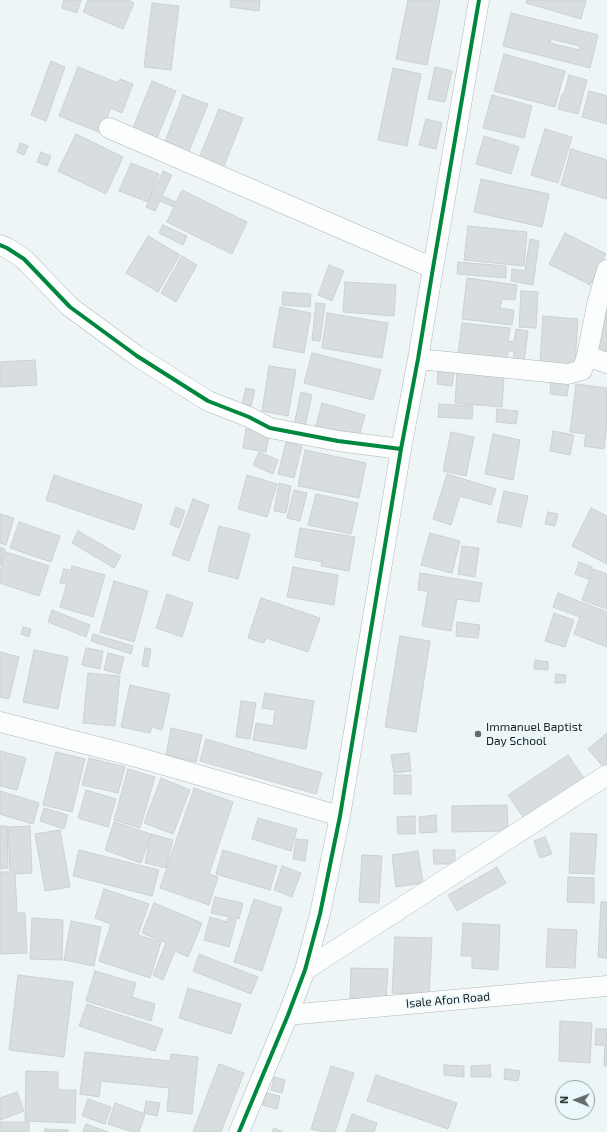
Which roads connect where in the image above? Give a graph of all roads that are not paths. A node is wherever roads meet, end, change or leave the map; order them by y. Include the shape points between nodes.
1 (479, 0) edge
2 (109, 128) dead end
3 (0, 245) edge
4 (433, 268) junction
5 (607, 270) edge
6 (588, 356) junction
7 (418, 359) junction
8 (607, 363) edge
9 (401, 449) junction
10 (0, 722) edge
11 (607, 775) edge
12 (340, 816) junction
13 (305, 970) junction
14 (607, 986) edge
15 (288, 1015) junction
16 (239, 1132) edge

1 - 4 street
2 - 4 street
3 - 9 street via 24,259 70,307 137,356 208,401 270,428 338,441
4 - 7 street
5 - 6 street via 597,305
6 - 7 street via 582,370 568,374
6 - 8 street
7 - 9 street
9 - 12 street
10 - 12 street via 133,756
11 - 13 street
12 - 13 street via 320,914
13 - 15 street
14 - 15 street, Isale Afon Road
15 - 16 street

